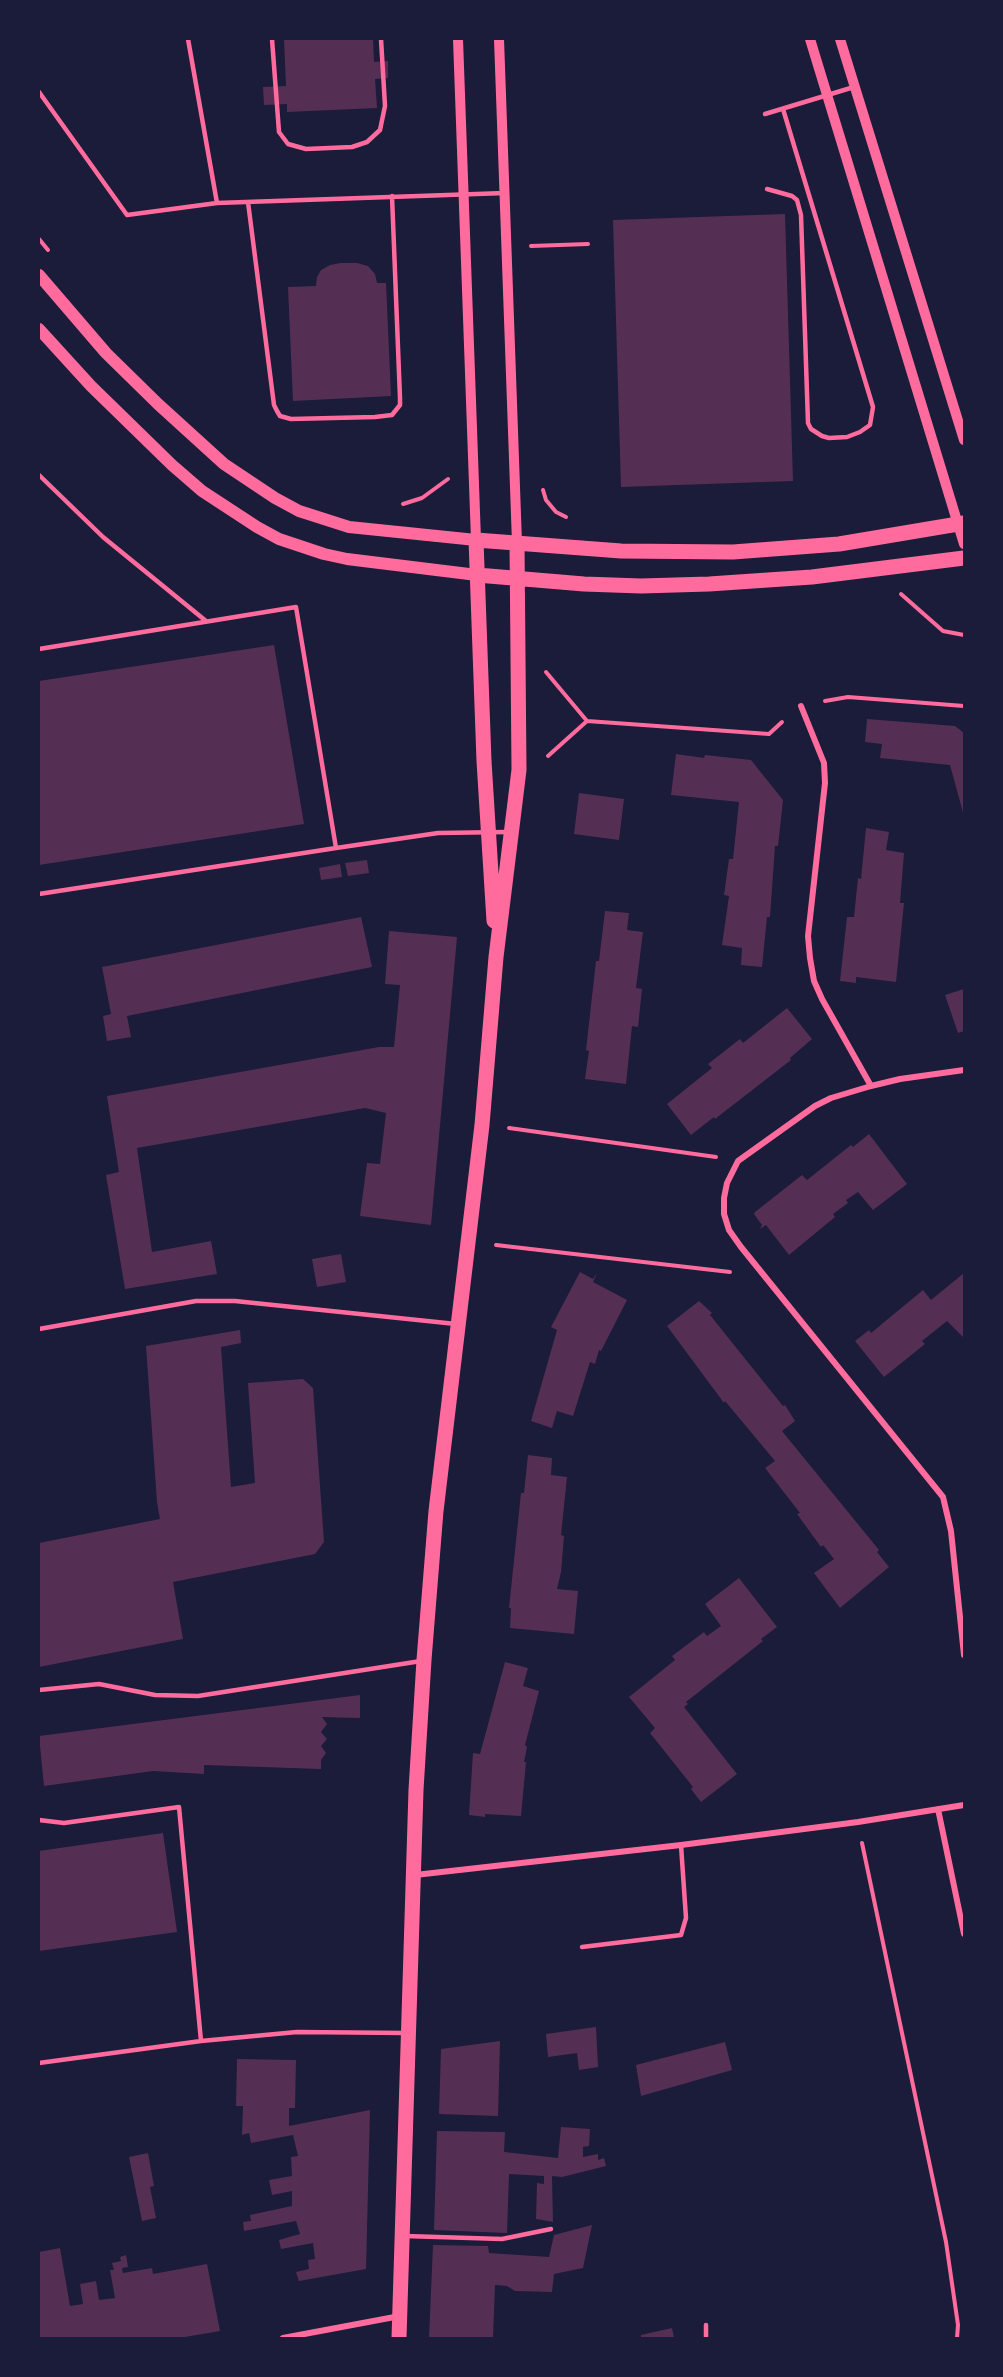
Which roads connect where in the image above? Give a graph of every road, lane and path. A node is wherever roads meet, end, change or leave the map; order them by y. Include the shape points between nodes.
1 (188, 39) edge
2 (272, 39) edge
3 (381, 39) edge
4 (458, 39) edge
5 (500, 39) edge
6 (810, 39) edge
7 (840, 39) edge
8 (856, 86) junction
9 (39, 92) edge
10 (827, 96) junction
11 (783, 109) junction
12 (765, 114) dead end
13 (767, 189) dead end
14 (505, 193) junction
15 (463, 194) junction
16 (392, 196) junction
17 (248, 202) junction
18 (217, 203) junction
19 (39, 239) edge
20 (588, 244) dead end
21 (529, 246) dead end
22 (54, 257) dead end
23 (39, 275) edge
24 (39, 329) edge
25 (964, 440) edge
26 (454, 474) dead end
27 (39, 476) edge
28 (394, 504) dead end
29 (961, 524) edge
30 (476, 540) junction
31 (517, 543) junction
32 (964, 544) edge
33 (964, 558) edge
34 (477, 575) junction
35 (518, 580) junction
36 (901, 594) dead end
37 (206, 621) junction
38 (964, 634) edge
39 (39, 649) edge
40 (539, 665) dead end
41 (801, 706) junction
42 (964, 706) edge
43 (587, 721) junction
44 (540, 762) dead end
45 (488, 832) junction
46 (512, 832) junction
47 (336, 848) junction
48 (39, 894) edge
49 (496, 957) junction
50 (964, 1070) edge
51 (871, 1086) junction
52 (482, 1125) junction
53 (738, 1161) junction
54 (468, 1241) junction
55 (766, 1276) junction
56 (459, 1324) junction
57 (39, 1329) edge
58 (964, 1654) edge
59 (424, 1660) junction
60 (39, 1690) edge
61 (964, 1805) edge
62 (938, 1809) junction
63 (39, 1820) edge
64 (858, 1822) junction
65 (681, 1845) junction
66 (414, 1875) junction
67 (964, 1934) edge
68 (582, 1947) dead end
69 (408, 2033) junction
70 (201, 2041) junction
71 (39, 2063) edge
72 (550, 2229) dead end
73 (402, 2236) junction
74 (400, 2316) junction
75 (706, 2325) dead end
76 (283, 2338) edge
77 (399, 2338) edge
78 (706, 2338) edge
79 (957, 2338) edge

1 - 18 lane
2 - 3 lane via 279,132 288,144 306,149 352,147 367,142 380,130 385,106
4 - 15 street
5 - 14 street
6 - 10 street
7 - 8 street
8 - 10 lane
8 - 25 street
9 - 18 lane via 127,215
10 - 11 lane
10 - 29 street
11 - 12 lane
11 - 13 lane via 873,407 870,424 853,435 822,436 808,423 800,206 792,196
14 - 15 lane
14 - 31 street
15 - 16 lane
15 - 30 street
16 - 17 lane
16 - 17 lane via 400,405 392,415 375,417 291,419 277,411
17 - 18 lane
19 - 22 path
20 - 21 path
23 - 30 main road via 106,353 158,404 224,464 275,498 299,511 349,527
24 - 34 main road via 172,465 202,491 257,527 290,544 324,554
26 - 28 path via 422,498
27 - 37 lane via 124,555
29 - 31 main road via 839,544 733,552 621,551
29 - 32 street
30 - 31 main road
30 - 34 main road
31 - 35 main road
33 - 35 main road via 742,583 641,586
34 - 35 main road
34 - 45 main road
35 - 46 main road via 519,770
36 - 38 path via 943,631
37 - 39 lane
37 - 47 lane via 296,607
40 - 43 path
41 - 42 path via 848,697
41 - 43 path via 769,734
41 - 51 street via 824,763 825,783 808,936 814,981
43 - 44 path
45 - 46 lane
45 - 47 lane via 438,833
45 - 49 main road
46 - 49 main road
47 - 48 lane
49 - 52 main road
50 - 51 street
51 - 53 street via 814,1106
52 - 53 path
52 - 54 main road
53 - 55 street via 727,1183 724,1214 729,1230
54 - 55 path
54 - 56 main road
55 - 58 street via 943,1497 951,1531
56 - 57 lane via 207,1300
56 - 59 main road via 436,1511
59 - 60 lane via 198,1696 155,1695 99,1684
59 - 66 main road
61 - 62 street
62 - 64 street
62 - 67 street
63 - 70 lane via 64,1824 179,1807
64 - 65 street
64 - 79 path via 946,2242
65 - 66 street
65 - 68 lane via 687,1918 681,1935
66 - 69 main road
69 - 70 lane via 297,2032
69 - 73 main road
70 - 71 lane
72 - 73 lane via 502,2239
73 - 74 main road
74 - 76 street
74 - 77 main road
75 - 78 lane

